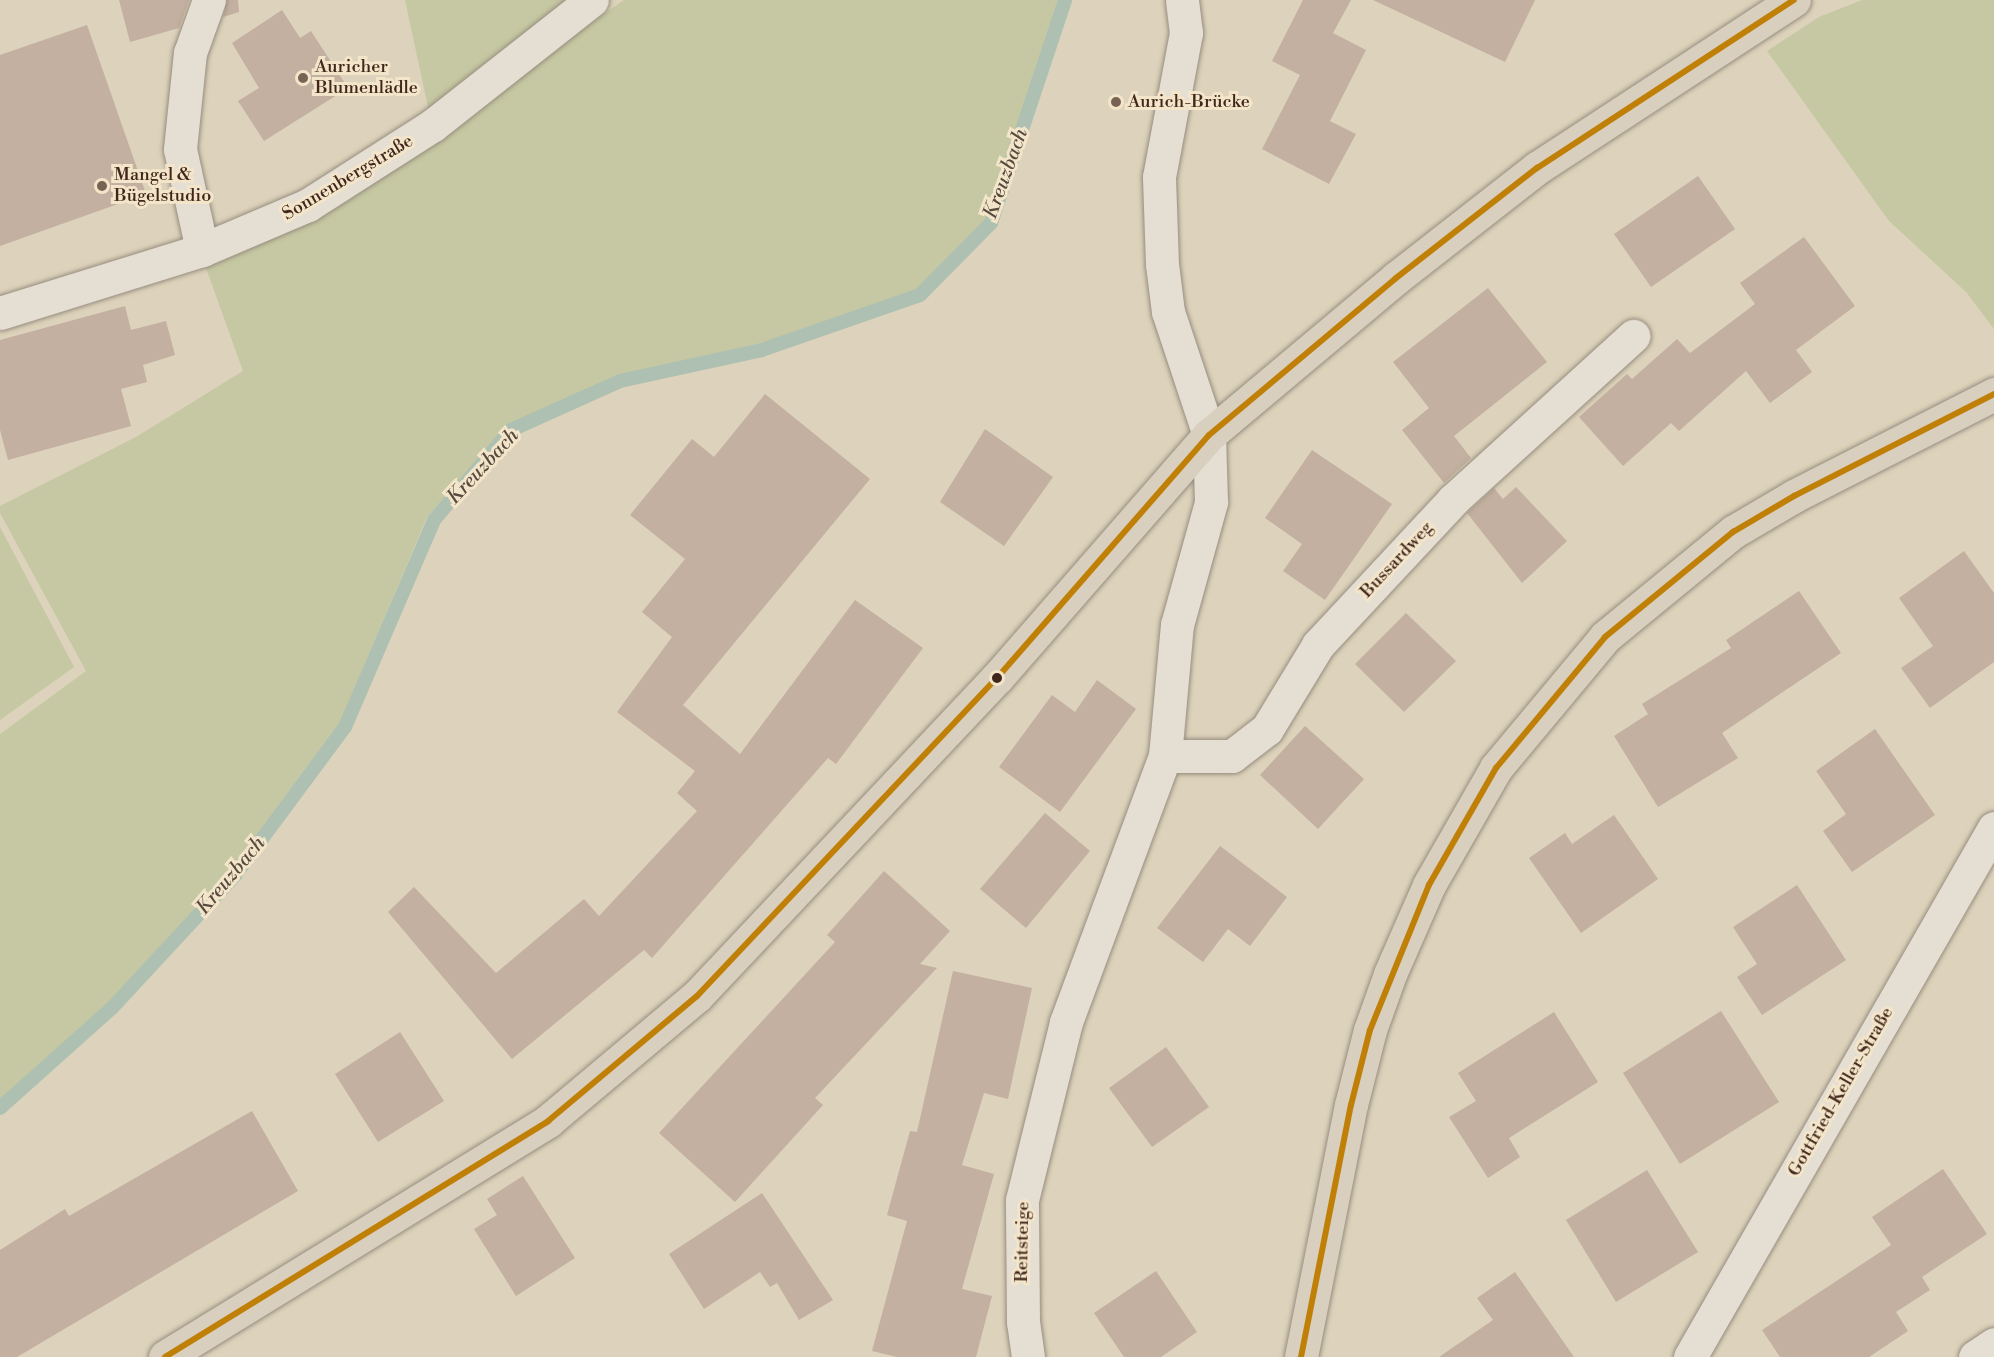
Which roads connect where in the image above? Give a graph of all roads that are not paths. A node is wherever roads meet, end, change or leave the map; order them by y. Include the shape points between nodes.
1 (209, 0) edge
2 (592, 0) edge
3 (1182, 0) edge
4 (1794, 0) edge
5 (202, 250) junction
6 (0, 313) edge
7 (1633, 336) dead end
8 (1994, 394) edge
9 (1209, 435) junction
10 (1165, 756) junction
11 (1994, 828) edge
12 (1994, 1344) edge
13 (165, 1357) edge
14 (1028, 1357) edge
15 (1301, 1357) edge
16 (1690, 1357) edge
17 (1975, 1357) edge

1 - 5 street via 190,53 180,149
2 - 5 street, Sonnenbergstraße via 433,124 363,173 273,223
3 - 9 street via 1186,33 1160,177 1162,264 1168,312
4 - 9 main road via 1537,168 1396,278
5 - 6 street, Sonnenbergstraße
7 - 10 street, Bussardweg via 1453,500 1318,645 1267,729 1232,756
8 - 15 main road via 1794,496 1733,532 1605,638 1496,768 1429,885 1370,1030 1351,1105
9 - 10 street, Reitsteige via 1211,502 1177,626
9 - 13 main road via 982,695 697,996 548,1121
10 - 14 street, Reitsteige via 1066,1022 1022,1200 1023,1322
11 - 16 street, Gottfried-Keller-Straße
12 - 17 street

